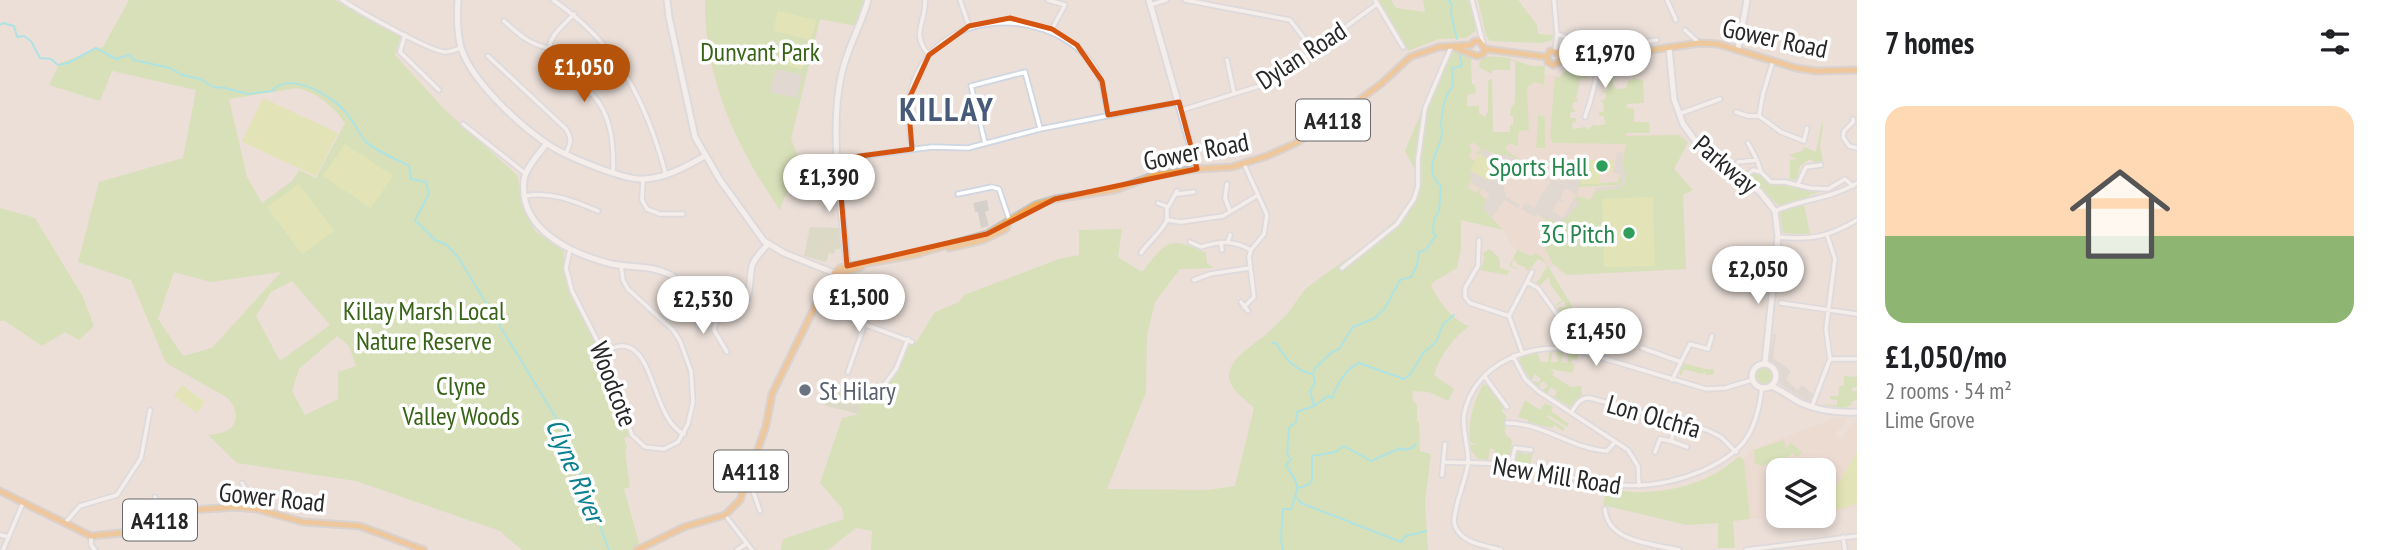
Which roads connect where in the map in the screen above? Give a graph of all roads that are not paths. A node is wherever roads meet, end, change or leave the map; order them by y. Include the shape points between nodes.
1 (458, 0) edge
2 (553, 0) edge
3 (667, 0) edge
4 (868, 0) edge
5 (925, 0) edge
6 (960, 0) edge
7 (1048, 0) edge
8 (1166, 0) edge
9 (1185, 0) edge
10 (1472, 0) edge
11 (1554, 0) edge
12 (1667, 0) edge
13 (1747, 0) edge
14 (345, 1) edge
15 (1150, 2) edge
16 (1376, 2) edge
17 (574, 14) junction
18 (1676, 20) dead end
19 (504, 21) dead end
20 (969, 26) junction
21 (1052, 29) junction
22 (1685, 30) dead end
23 (1480, 31) junction
24 (1557, 34) junction
25 (405, 35) junction
26 (1657, 40) dead end
27 (1699, 43) junction
28 (1472, 46) junction
29 (1484, 46) junction
30 (1403, 47) dead end
31 (1451, 47) junction
32 (461, 48) junction
33 (548, 48) junction
34 (1669, 48) junction
35 (1738, 49) junction
36 (1314, 50) junction
37 (1555, 51) junction
38 (929, 55) junction
39 (488, 56) dead end
40 (1546, 57) junction
41 (1561, 58) junction
42 (1598, 58) junction
43 (1227, 60) dead end
44 (1773, 61) junction
45 (1857, 70) edge
46 (439, 90) dead end
47 (1234, 93) junction
48 (1720, 99) dead end
49 (1179, 102) junction
50 (1182, 110) junction
51 (1736, 112) dead end
52 (1679, 114) junction
53 (1108, 115) junction
54 (1759, 116) junction
55 (1585, 117) dead end
56 (1853, 119) dead end
57 (463, 124) dead end
58 (1807, 128) dead end
59 (1040, 129) junction
60 (985, 143) junction
61 (1748, 143) dead end
62 (547, 144) junction
63 (1857, 148) edge
64 (912, 149) junction
65 (566, 153) junction
66 (705, 156) junction
67 (838, 159) junction
68 (1757, 160) junction
69 (1738, 162) dead end
70 (1244, 164) junction
71 (1821, 165) dead end
72 (1197, 169) junction
73 (1761, 172) junction
74 (613, 173) junction
75 (526, 174) junction
76 (666, 175) junction
77 (1742, 178) junction
78 (643, 179) junction
79 (1227, 184) dead end
80 (1798, 184) junction
81 (1855, 184) edge
82 (1194, 192) dead end
83 (958, 194) dead end
84 (1258, 195) junction
85 (525, 196) junction
86 (1158, 203) dead end
87 (1168, 206) junction
88 (598, 211) dead end
89 (1230, 211) junction
90 (1775, 211) junction
91 (683, 214) dead end
92 (1167, 220) junction
93 (1857, 220) edge
94 (1009, 222) junction
95 (1230, 235) dead end
96 (1827, 235) junction
97 (1778, 237) junction
98 (1479, 240) dead end
99 (1190, 242) dead end
100 (1228, 242) junction
101 (1140, 243) dead end
102 (1221, 243) junction
103 (768, 244) junction
104 (1146, 247) junction
105 (570, 249) junction
106 (1222, 250) dead end
107 (1251, 250) junction
108 (1141, 253) dead end
109 (882, 261) junction
110 (621, 266) junction
111 (847, 266) junction
112 (1249, 268) junction
113 (1342, 268) dead end
114 (1532, 272) dead end
115 (834, 273) junction
116 (1194, 281) dead end
117 (1527, 282) junction
118 (1241, 302) dead end
119 (1781, 303) dead end
120 (816, 306) junction
121 (1828, 310) junction
122 (717, 314) junction
123 (1857, 314) edge
124 (1509, 316) junction
125 (1558, 316) dead end
126 (865, 323) junction
127 (1712, 336) dead end
128 (1642, 348) dead end
129 (603, 352) junction
130 (727, 352) dead end
131 (1522, 352) junction
132 (1513, 356) junction
133 (1829, 359) junction
134 (1857, 359) edge
135 (1681, 362) junction
136 (1765, 363) junction
137 (848, 372) dead end
138 (1485, 377) junction
139 (1672, 380) junction
140 (1752, 380) junction
141 (1776, 380) junction
142 (884, 385) dead end
143 (1772, 386) junction
144 (1762, 388) junction
145 (1812, 406) junction
146 (1507, 407) dead end
147 (150, 410) dead end
148 (1857, 412) edge
149 (1571, 413) junction
150 (1676, 422) junction
151 (1507, 423) dead end
152 (684, 434) junction
153 (1671, 441) junction
154 (1615, 442) junction
155 (1446, 444) dead end
156 (1688, 447) dead end
157 (1531, 450) dead end
158 (1655, 452) dead end
159 (1736, 452) junction
160 (1445, 462) junction
161 (1468, 463) junction
162 (1511, 466) junction
163 (1442, 475) dead end
164 (242, 483) dead end
165 (747, 487) junction
166 (1639, 487) junction
167 (0, 491) edge
168 (155, 497) dead end
169 (24, 501) junction
170 (758, 508) dead end
171 (257, 509) junction
172 (1605, 509) dead end
173 (725, 515) junction
174 (161, 520) junction
175 (65, 523) junction
176 (0, 535) edge
177 (91, 536) junction
178 (1857, 536) edge
179 (9, 537) junction
180 (1843, 537) junction
181 (746, 544) junction
182 (1786, 544) junction
183 (3, 550) edge
184 (95, 550) edge
185 (424, 550) edge
186 (637, 550) edge
187 (737, 550) edge
188 (752, 550) edge
189 (1501, 550) edge
190 (1679, 550) edge
191 (1745, 550) edge
192 (1787, 550) edge
193 (1845, 550) edge

1 - 32 street
2 - 17 street
3 - 66 street via 693,129
4 - 67 street via 841,76 836,105
5 - 38 street via 918,32
6 - 20 street
7 - 21 street via 1065,5
8 - 15 street
9 - 36 street via 1290,20
10 - 23 street
11 - 24 street
12 - 18 street
13 - 35 street
14 - 25 street
15 - 49 street
16 - 30 street
16 - 36 street, Dylan Road
17 - 33 street
17 - 76 street via 601,39 631,84
19 - 33 street via 536,46
20 - 21 street via 1010,18
20 - 38 street via 943,40
21 - 53 street via 1077,45 1094,66
22 - 27 street
23 - 28 street
23 - 29 street
24 - 26 street via 1594,47
24 - 37 street
25 - 32 street via 445,52
25 - 46 street via 400,52
27 - 34 main road, Gower Road
27 - 35 main road, Gower Road
28 - 29 main road, Gower Road
28 - 29 main road via 1479,56
28 - 31 main road, Gower Road / A4118
29 - 40 main road
31 - 70 main road, Gower Road / A4118 via 1410,57 1313,134
31 - 113 street via 1425,108 1414,199 1397,224
32 - 62 street via 476,76
33 - 74 street via 603,110 614,143
34 - 42 main road, Gower Road
34 - 52 street, Parkway
35 - 44 main road, Gower Road
36 - 47 street, Dylan Road via 1269,83
37 - 40 main road
37 - 41 main road
38 - 64 street via 908,102
39 - 65 street via 566,129 571,143
40 - 41 main road via 1553,65
41 - 42 main road, Gower Road
42 - 55 street
43 - 47 street
44 - 45 main road, Gower Road via 1817,71
44 - 54 street
47 - 50 street, Dylan Road
48 - 52 street
49 - 50 street
49 - 53 street
50 - 72 street
51 - 54 street
52 - 77 street, Parkway via 1699,146
53 - 59 street
54 - 58 street via 1804,141
56 - 63 street via 1843,137
57 - 75 street
59 - 60 street
59 - 60 street via 1025,72 981,83 971,86
60 - 64 street via 968,148
61 - 68 street
62 - 65 street
62 - 75 street
64 - 67 street
65 - 74 street
66 - 76 street
66 - 103 street
67 - 111 street
68 - 69 street
68 - 73 street
70 - 72 main road, Gower Road / A4118
70 - 84 street
71 - 80 street via 1806,167
72 - 94 main road, Gower Road / A4118 via 1155,175 1102,193 1055,199 1035,205
73 - 77 street via 1753,170
73 - 80 street via 1771,182
74 - 78 street
75 - 85 street
76 - 78 street
77 - 90 street, Parkway via 1764,195
78 - 91 street via 642,200 647,209
79 - 89 street via 1225,198
80 - 81 street via 1828,189 1845,179
81 - 90 street via 1842,193
82 - 87 street via 1177,192
83 - 94 street via 999,189
84 - 89 street
84 - 107 street via 1267,223
85 - 88 street via 552,195
85 - 105 street via 539,227
86 - 87 street
87 - 92 street
89 - 92 street via 1223,216
90 - 97 street, Parkway
92 - 104 street
93 - 96 street
94 - 109 main road, Gower Road / A4118 via 1006,229 983,240
95 - 100 street
96 - 97 street
96 - 121 street via 1835,259
97 - 136 street, Parkway
98 - 124 street via 1478,266 1465,297 1470,303
99 - 102 street via 1201,247
100 - 102 street
100 - 107 street
101 - 104 street
102 - 106 street
103 - 115 street
103 - 122 street via 753,263 751,286 742,304 732,313
104 - 108 street
105 - 110 street
105 - 129 street, Woodcote via 569,279
107 - 112 street
109 - 111 main road, Gower Road / A4118
109 - 115 main road, Gower Road / A4118
110 - 122 street via 649,267 676,277 704,308
110 - 152 street via 624,284 673,330 685,352 693,402
111 - 115 main road, Gower Road / A4118
112 - 116 street
112 - 118 street via 1254,296 1246,309
114 - 117 street
115 - 120 main road, A4118
117 - 124 street
117 - 125 street via 1538,288
119 - 121 street
120 - 126 street
120 - 165 main road, A4118 via 772,394
121 - 123 street
121 - 133 street
122 - 130 street via 714,330
124 - 131 street
126 - 137 street
126 - 142 street via 910,340
127 - 135 street via 1708,349 1690,344
128 - 135 street
129 - 152 street via 622,346 634,350 649,372 668,421
129 - 152 street, Woodcote via 635,439 645,447 664,449
131 - 132 street
131 - 139 street via 1570,348
132 - 138 street
132 - 149 street via 1525,379
133 - 134 street
133 - 145 street
135 - 139 street
136 - 140 street via 1754,368
136 - 141 street via 1774,370
138 - 146 street
138 - 161 street via 1465,412
139 - 140 street via 1706,389
140 - 144 street
141 - 143 street
141 - 145 street
143 - 144 street
143 - 145 street
144 - 159 street, New Mill Road via 1754,428
145 - 148 street
147 - 175 street via 141,458 117,495 80,506
149 - 150 street, Lon Olchfa via 1579,401 1590,398
149 - 154 street
150 - 153 street
150 - 159 street, Lon Olchfa via 1717,434
151 - 154 street via 1540,428 1598,450 1607,451
153 - 156 street
153 - 158 street via 1660,439
154 - 166 street via 1636,461
155 - 160 street
157 - 162 street via 1515,448
159 - 166 street, New Mill Road via 1683,478
160 - 161 street, New Mill Road
160 - 163 street
161 - 162 street, New Mill Road
161 - 189 street via 1455,527 1466,540
162 - 166 street, New Mill Road
164 - 171 street
165 - 170 street
165 - 173 main road, A4118
167 - 169 main road, A4118
168 - 174 street
169 - 175 main road, A4118
169 - 179 street
171 - 174 main road, Gower Road / A4118 via 204,509
171 - 185 main road, Gower Road / A4118 via 303,522 360,526
172 - 190 street via 1608,525 1616,532
173 - 181 street
173 - 186 main road, A4118 via 684,527
174 - 177 main road, Gower Road / A4118 via 121,533
175 - 177 main road, A4118
176 - 179 street
177 - 184 street
178 - 180 street
179 - 183 street
180 - 182 street
180 - 193 street
181 - 187 street
181 - 188 street
182 - 191 street
182 - 192 street

